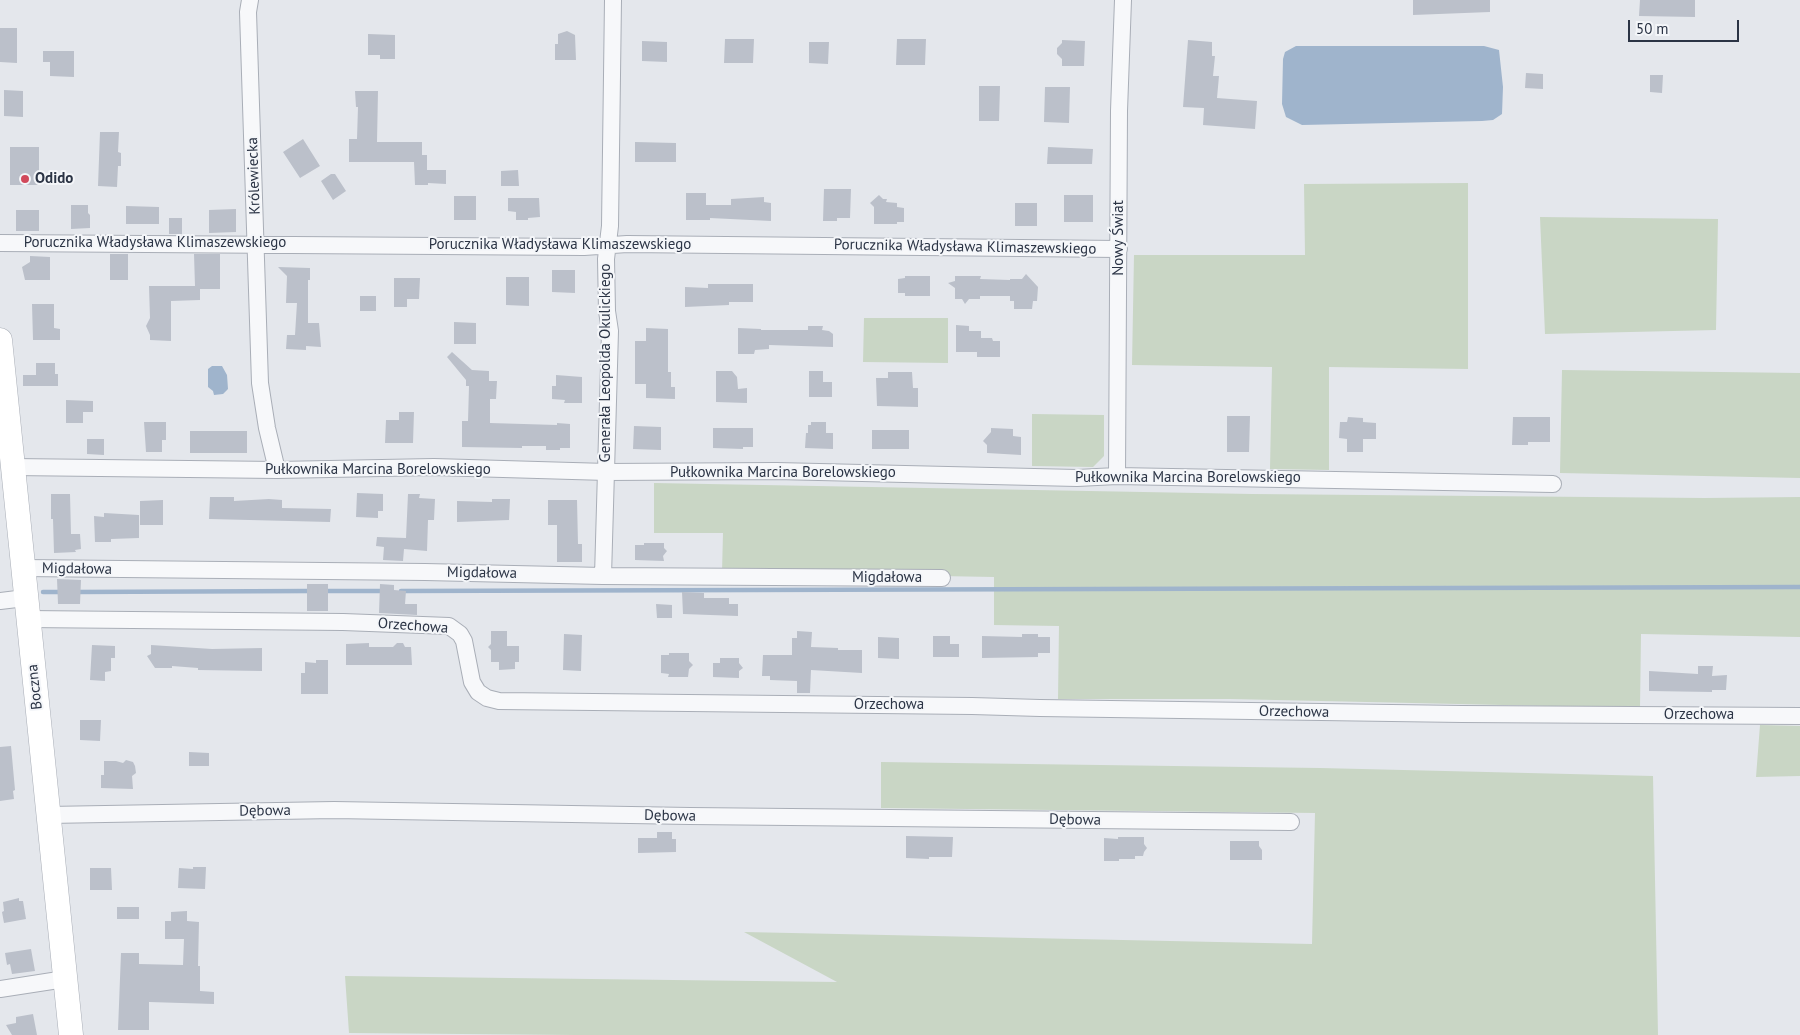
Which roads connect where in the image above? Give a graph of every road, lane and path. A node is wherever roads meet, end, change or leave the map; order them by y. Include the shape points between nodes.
1 (250, 0) edge
2 (612, 0) edge
3 (1123, 0) edge
4 (0, 242) edge
5 (256, 243) junction
6 (607, 245) junction
7 (1119, 249) junction
8 (0, 340) edge
9 (12, 467) junction
10 (277, 470) junction
11 (607, 472) junction
12 (1117, 476) junction
13 (1553, 484) dead end
14 (22, 568) junction
15 (603, 576) junction
16 (942, 578) dead end
17 (0, 601) edge
18 (26, 608) junction
19 (1800, 716) edge
20 (48, 814) junction
21 (1291, 822) dead end
22 (65, 979) junction
23 (0, 989) edge
24 (71, 1035) edge

1 - 5 street, Królewiecka
2 - 6 street, Generała Leopolda Okulickiego via 610,226
3 - 7 street, Nowy Świat
4 - 5 street, Porucznika Władysława Klimaszewskiego
5 - 6 street, Porucznika Władysława Klimaszewskiego
5 - 10 street, Królewiecka via 260,383
6 - 7 street, Porucznika Władysława Klimaszewskiego
6 - 11 street, Generała Leopolda Okulickiego via 610,331
7 - 12 street, Nowy Świat
8 - 9 street, Boczna
9 - 10 street, Pułkownika Marcina Borelowskiego
9 - 14 street, Boczna
10 - 11 street, Pułkownika Marcina Borelowskiego via 434,467
11 - 12 street, Pułkownika Marcina Borelowskiego
11 - 15 street, Generała Leopolda Okulickiego
12 - 13 street, Pułkownika Marcina Borelowskiego
14 - 15 street, Migdałowa
14 - 18 street, Boczna
15 - 16 street, Migdałowa
17 - 18 street
18 - 19 street, Orzechowa via 449,626 464,641 472,682 478,692 499,701
18 - 20 street, Boczna
20 - 21 street, Dębowa via 334,810
20 - 22 street, Boczna
22 - 23 street
22 - 24 street, Boczna

